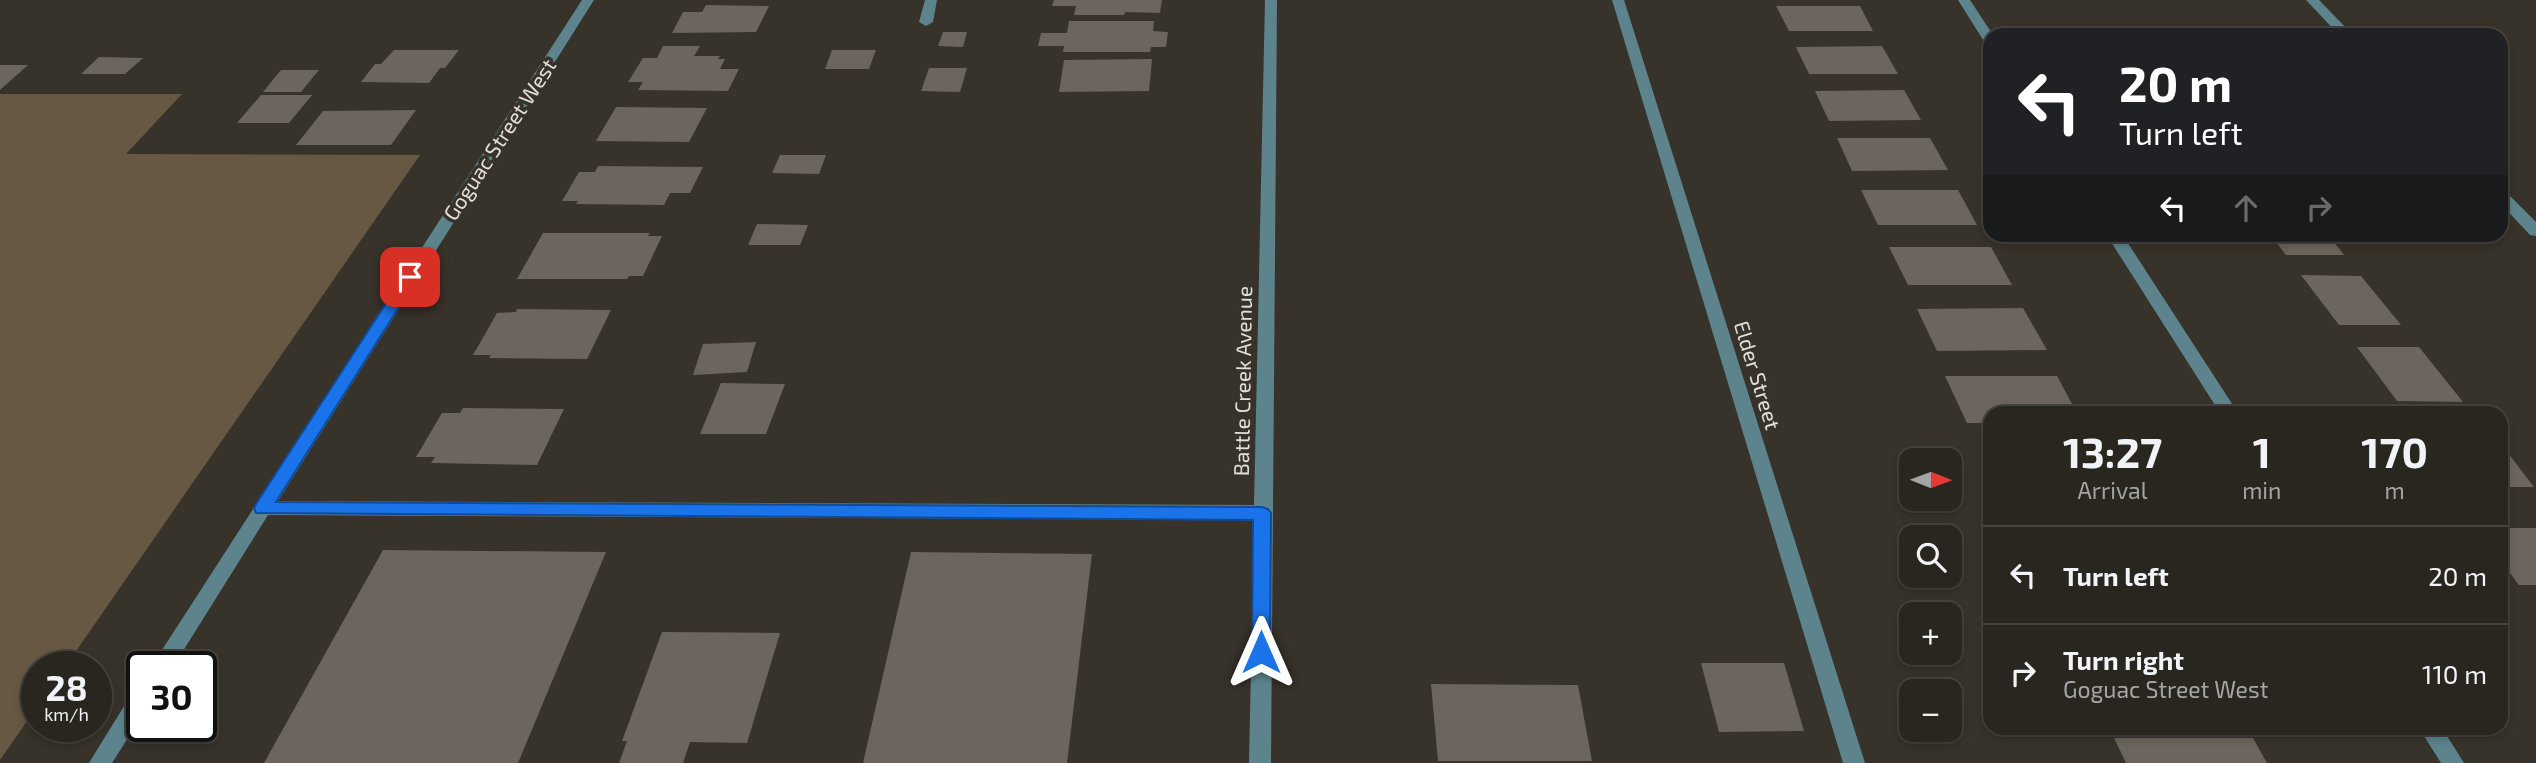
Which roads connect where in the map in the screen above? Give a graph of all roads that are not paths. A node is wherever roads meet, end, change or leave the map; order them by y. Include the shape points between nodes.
1 (588, 0) edge
2 (931, 0) edge
3 (1271, 0) edge
4 (1618, 0) edge
5 (1964, 0) edge
6 (2312, 0) edge
7 (926, 22) dead end
8 (2339, 28) edge
9 (1983, 29) edge
10 (2508, 202) edge
11 (2536, 231) edge
12 (2119, 242) edge
13 (2225, 406) edge
14 (262, 508) junction
15 (1262, 513) junction
16 (171, 651) edge
17 (126, 722) edge
18 (2435, 735) edge
19 (100, 763) edge
20 (1260, 763) edge
21 (1854, 763) edge
22 (2453, 763) edge

1 - 14 street, Goguac Street West
2 - 7 street
3 - 15 street, Battle Creek Avenue
4 - 21 street, Elder Street
5 - 9 street
6 - 8 street
10 - 11 street
12 - 13 street
14 - 15 street
14 - 16 street, Goguac Street West
15 - 20 street, Battle Creek Avenue
17 - 19 street
18 - 22 street

